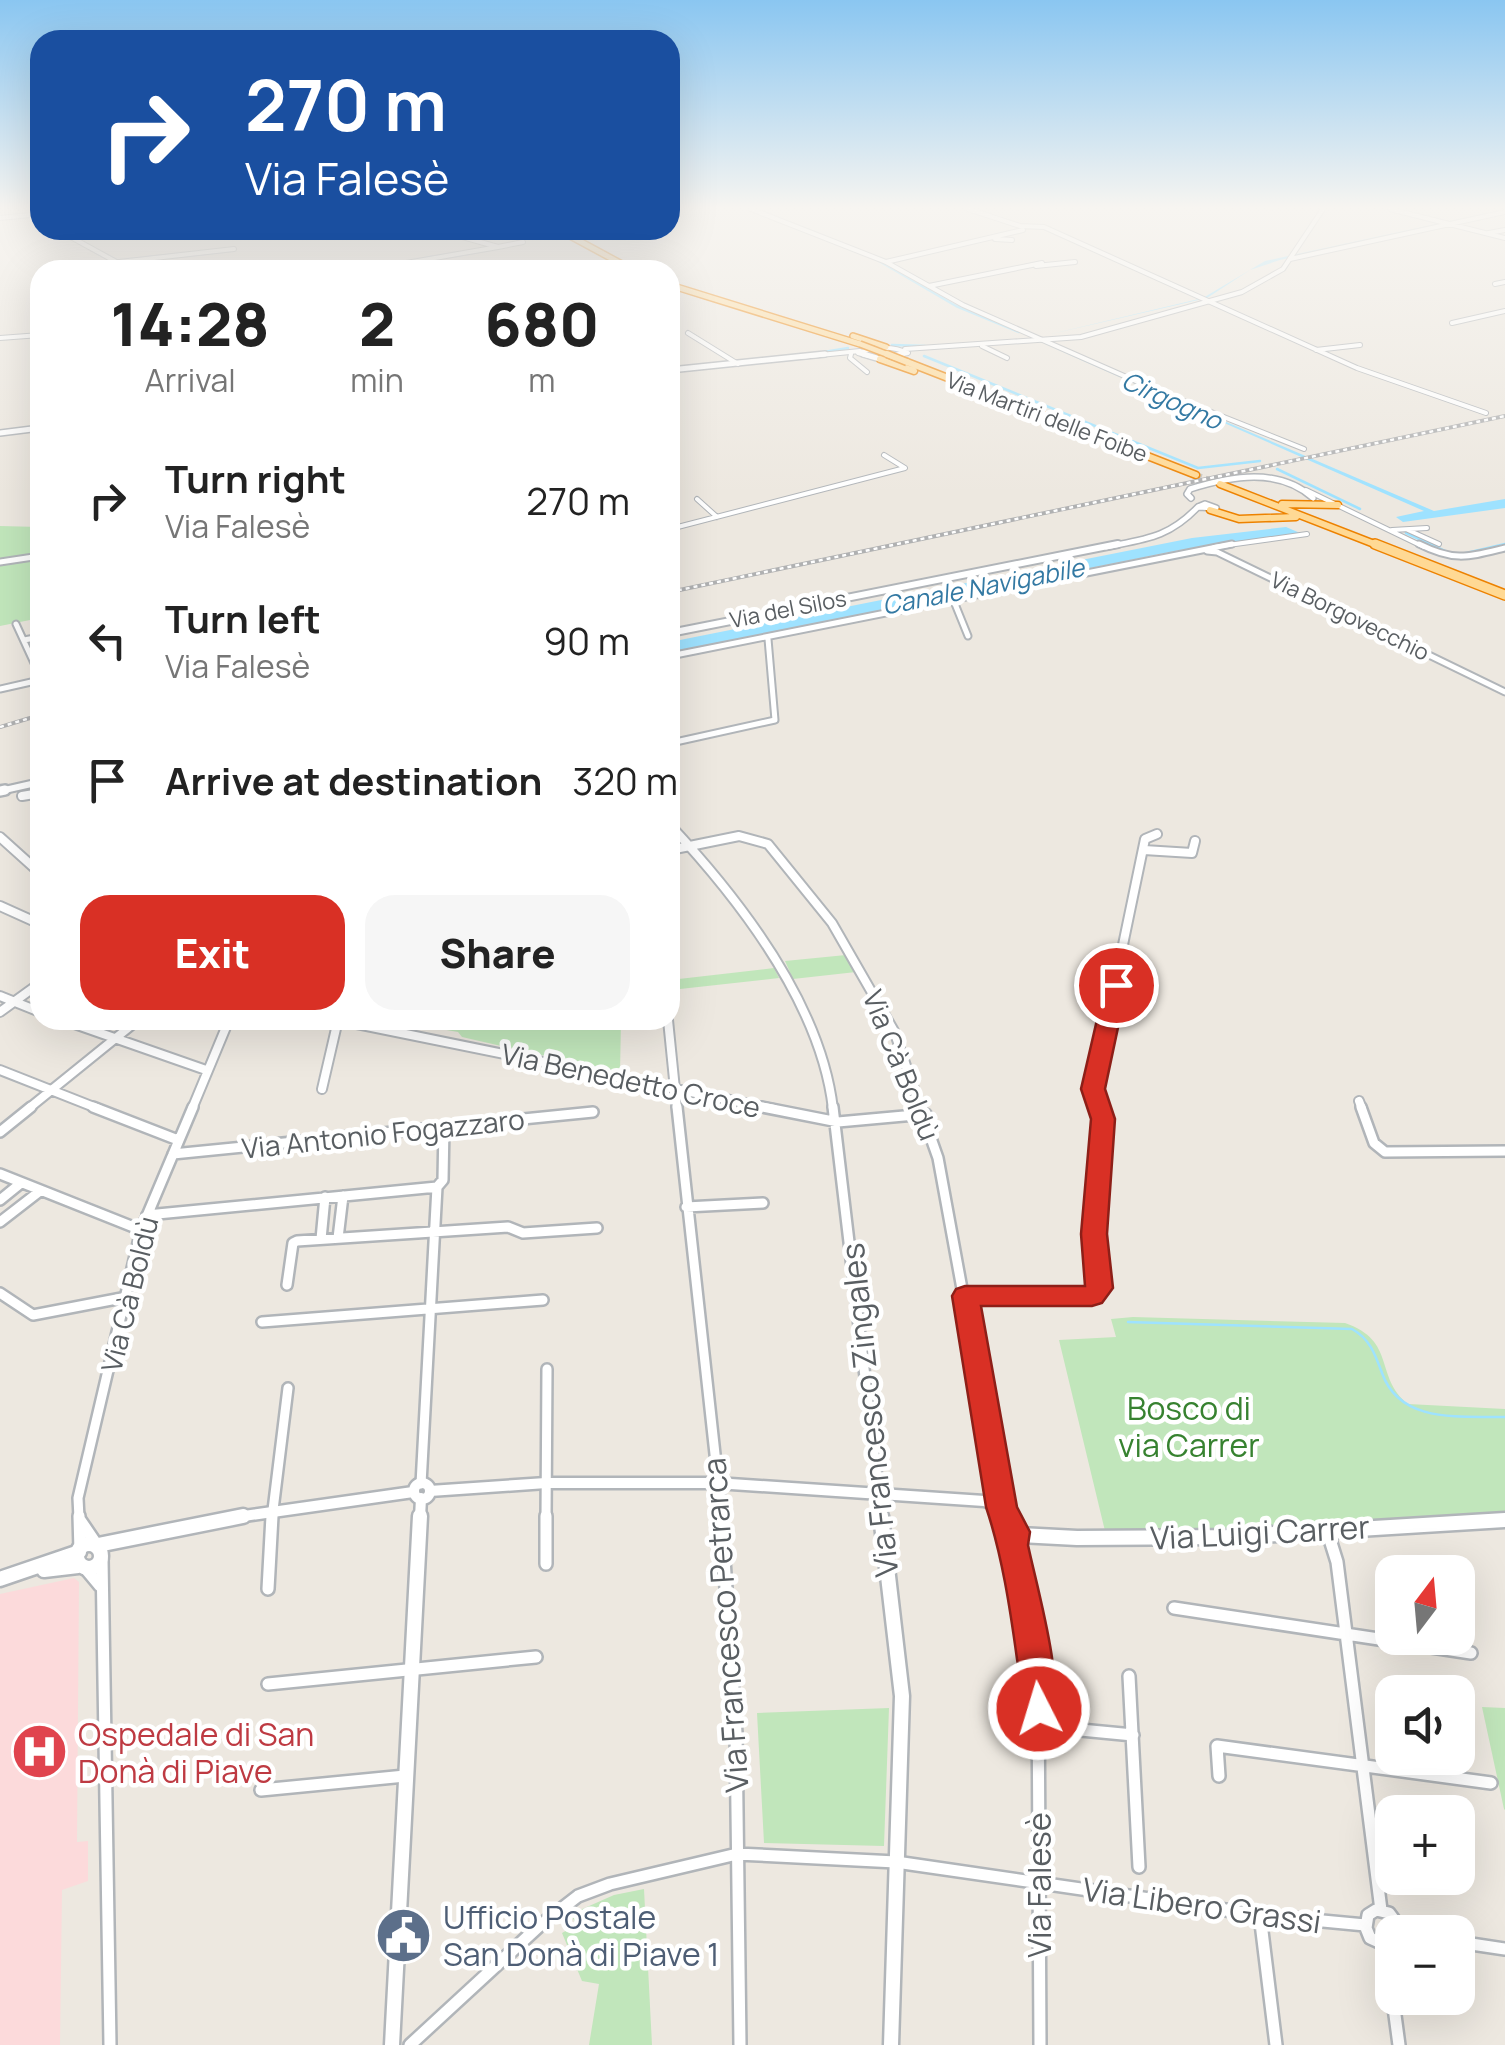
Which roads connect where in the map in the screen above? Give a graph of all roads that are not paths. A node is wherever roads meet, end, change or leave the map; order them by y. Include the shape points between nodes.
1 (736, 304) edge
2 (962, 304) edge
3 (1189, 304) edge
4 (1214, 304) edge
5 (1505, 312) edge
6 (772, 315) junction
7 (1452, 323) dead end
8 (688, 332) dead end
9 (30, 336) edge
10 (0, 338) edge
11 (1048, 341) junction
12 (1036, 342) joint
13 (1360, 345) dead end
14 (982, 346) junction
15 (886, 347) junction
16 (860, 348) junction
17 (922, 350) joint
18 (1316, 350) junction
19 (850, 355) junction
20 (907, 355) junction
21 (866, 358) junction
22 (1007, 358) dead end
23 (880, 359) junction
24 (738, 364) junction
25 (680, 369) edge
26 (868, 372) dead end
27 (996, 397) junction
28 (1486, 413) dead end
29 (30, 429) edge
30 (0, 432) edge
31 (1304, 449) dead end
32 (884, 455) dead end
33 (1196, 475) tunnel mouth
34 (1220, 484) tunnel mouth
35 (1306, 490) junction
36 (1249, 495) junction
37 (1191, 498) junction
38 (696, 499) dead end
39 (1311, 500) junction
40 (1329, 501) junction
41 (1338, 505) junction
42 (1197, 508) junction
43 (1212, 509) junction
44 (717, 517) junction
45 (1261, 518) junction
46 (680, 527) edge
47 (1334, 528) junction
48 (1428, 528) dead end
49 (1388, 530) junction
50 (1404, 530) junction
51 (1308, 534) dead end
52 (1439, 544) dead end
53 (1505, 548) edge
54 (1217, 549) junction
55 (1493, 550) junction
56 (1505, 556) edge
57 (30, 558) edge
58 (0, 562) edge
59 (1505, 595) edge
60 (953, 598) junction
61 (16, 624) dead end
62 (680, 631) edge
63 (782, 633) junction
64 (968, 636) dead end
65 (30, 639) edge
66 (768, 639) junction
67 (24, 640) junction
68 (718, 646) junction
69 (30, 654) edge
70 (680, 654) edge
71 (30, 681) edge
72 (0, 689) edge
73 (1505, 692) edge
74 (680, 741) edge
75 (30, 785) edge
76 (0, 791) edge
77 (30, 795) edge
78 (22, 796) dead end
79 (1158, 834) dead end
80 (680, 836) edge
81 (0, 838) edge
82 (1142, 840) junction
83 (1195, 842) dead end
84 (690, 846) junction
85 (680, 848) edge
86 (30, 864) edge
87 (0, 906) edge
88 (30, 920) edge
89 (30, 990) edge
90 (0, 996) edge
91 (14, 1002) junction
92 (30, 1008) edge
93 (0, 1012) edge
94 (90, 1030) edge
95 (126, 1030) edge
96 (224, 1030) edge
97 (336, 1030) edge
98 (385, 1030) edge
99 (669, 1030) edge
100 (115, 1039) junction
101 (0, 1070) edge
102 (206, 1070) junction
103 (322, 1089) dead end
104 (52, 1090) junction
105 (674, 1091) junction
106 (1359, 1101) dead end
107 (593, 1112) dead end
108 (926, 1114) junction
109 (838, 1122) junction
110 (444, 1126) junction
111 (0, 1132) edge
112 (178, 1140) junction
113 (1505, 1151) edge
114 (174, 1154) junction
115 (0, 1174) edge
116 (21, 1183) junction
117 (437, 1186) junction
118 (40, 1191) junction
119 (343, 1196) junction
120 (325, 1197) junction
121 (0, 1200) edge
122 (763, 1202) dead end
123 (686, 1207) junction
124 (147, 1216) junction
125 (0, 1222) edge
126 (597, 1228) dead end
127 (141, 1230) junction
128 (435, 1232) junction
129 (338, 1238) junction
130 (321, 1239) junction
131 (286, 1285) dead end
132 (0, 1293) edge
133 (127, 1296) junction
134 (965, 1296) junction
135 (1092, 1296) junction
136 (543, 1300) dead end
137 (431, 1309) junction
138 (1096, 1310) dead end
139 (262, 1322) dead end
140 (546, 1369) dead end
141 (288, 1388) dead end
142 (546, 1483) junction
143 (716, 1483) junction
144 (422, 1491) junction
145 (878, 1494) junction
146 (1002, 1507) junction
147 (272, 1509) junction
148 (80, 1520) junction
149 (1505, 1520) edge
150 (1327, 1530) junction
151 (1014, 1532) junction
152 (100, 1551) junction
153 (80, 1559) junction
154 (546, 1564) dead end
155 (0, 1579) edge
156 (100, 1586) junction
157 (268, 1589) dead end
158 (1174, 1608) dead end
159 (1344, 1633) junction
160 (1375, 1638) edge
161 (536, 1657) dead end
162 (415, 1670) junction
163 (1129, 1676) dead end
164 (268, 1684) dead end
165 (1038, 1726) junction
166 (1133, 1735) junction
167 (1360, 1764) junction
168 (406, 1776) junction
169 (1219, 1776) dead end
170 (1491, 1783) dead end
171 (260, 1790) dead end
172 (738, 1854) junction
173 (896, 1862) junction
174 (1139, 1867) dead end
175 (1039, 1884) junction
176 (1381, 1910) junction
177 (1260, 1915) junction
178 (1391, 1915) edge
179 (1365, 1925) junction
180 (1375, 1941) edge
181 (1475, 1944) edge
182 (1505, 1948) edge
183 (1396, 2015) edge
184 (110, 2045) edge
185 (392, 2045) edge
186 (410, 2045) edge
187 (740, 2045) edge
188 (891, 2045) edge
189 (1040, 2045) edge
190 (1276, 2045) edge
191 (1399, 2045) edge

1 - 6 highway
2 - 11 street
3 - 11 street
4 - 18 street
5 - 7 street
6 - 15 highway
6 - 16 highway, Via Martiri delle Foibe
8 - 24 street
9 - 10 street
11 - 12 street
11 - 31 street
12 - 14 street
13 - 18 street
14 - 17 street
14 - 22 street
15 - 16 street
15 - 20 street
16 - 19 street
16 - 20 highway, Via Martiri delle Foibe, bridge
16 - 21 street
17 - 20 street
18 - 28 street
19 - 21 street
19 - 24 street
19 - 26 street
20 - 23 street
20 - 27 highway, Via Martiri delle Foibe
21 - 23 street
23 - 27 highway
24 - 25 street
27 - 33 highway, Via Martiri delle Foibe
29 - 30 street
32 - 44 street via 905,468
34 - 36 highway
35 - 37 street via 1250,477 1190,489
35 - 39 street
35 - 40 street
36 - 39 highway via 1286,504
36 - 45 highway via 1271,508
36 - 47 highway
37 - 42 street
37 - 43 street
38 - 44 street
39 - 40 highway
39 - 41 highway
39 - 47 highway via 1304,512
40 - 41 street
41 - 49 street
42 - 43 street, Via del Silos
42 - 62 street, Via del Silos via 1161,536
43 - 45 highway
44 - 46 street
45 - 47 highway via 1292,517
47 - 59 highway
48 - 50 street
49 - 50 street
49 - 55 street via 1450,558
50 - 52 street
51 - 54 street
53 - 55 street
54 - 60 street, Via Borgovecchio
54 - 73 street, Via Borgovecchio
55 - 56 street
57 - 58 street
60 - 63 street, Via Borgovecchio
60 - 64 street
61 - 67 street
63 - 66 street
63 - 68 street
65 - 67 street
66 - 68 street
66 - 74 street via 775,720
67 - 69 street
68 - 70 street
71 - 72 street
75 - 76 street
77 - 78 street
79 - 82 street
80 - 84 street, Via Francesco Zingales
81 - 86 street
82 - 83 street via 1192,852
82 - 135 street via 1093,1089 1103,1119 1094,1234 1100,1284
84 - 85 street, Via Cà Boldù
84 - 108 street, Via Cà Boldù via 753,837 793,872 868,980
84 - 109 street, Via Francesco Zingales via 780,964 810,1029
87 - 88 street
89 - 91 street
90 - 91 street
91 - 92 street
91 - 93 street
94 - 100 street
95 - 100 street
96 - 102 street, Via Cà Boldù
97 - 103 street, Via Benedetto Croce
98 - 105 street, Via Benedetto Croce
99 - 105 street, Via Francesco Petrarca
100 - 102 street
100 - 104 street
101 - 104 street
102 - 112 street, Via Cà Boldù
104 - 111 street
104 - 112 street
105 - 109 street, Via Benedetto Croce
105 - 123 street, Via Francesco Petrarca
106 - 113 street via 1374,1144 1385,1152
107 - 110 street, Via Antonio Fogazzaro
108 - 109 street, Via Benedetto Croce
108 - 134 street, Via Cà Boldù
109 - 145 street, Via Francesco Zingales
110 - 114 street, Via Antonio Fogazzaro
110 - 117 street via 443,1180
112 - 114 street, Via Cà Boldù
114 - 124 street, Via Cà Boldù
115 - 116 street
116 - 118 street
116 - 121 street
117 - 119 street
117 - 128 street
118 - 125 street
118 - 127 street
119 - 120 street
119 - 129 street
120 - 124 street
120 - 130 street
122 - 123 street
123 - 143 street, Via Francesco Petrarca
124 - 127 street, Via Cà Boldù
126 - 128 street
127 - 133 street, Via Cà Boldù
128 - 129 street
128 - 137 street
129 - 130 street
130 - 131 street via 293,1243
132 - 133 street via 33,1315
133 - 148 street, Via Cà Boldù via 78,1498
134 - 135 street
134 - 146 street, Via Falesè
135 - 138 street
136 - 137 street
137 - 139 street
137 - 144 street
140 - 142 street
141 - 147 street
142 - 143 street
142 - 144 street
142 - 154 street
143 - 145 street
143 - 172 street, Via Francesco Petrarca via 731,1632
144 - 147 street
144 - 162 street
145 - 146 street via 984,1500
145 - 173 street, Via Francesco Zingales via 901,1680
146 - 151 street, Via Falesè
147 - 152 street via 126,1538
147 - 157 street
148 - 152 street
148 - 153 street, Via Cà Boldù
149 - 150 street, Via Luigi Carrer
150 - 151 street, Via Luigi Carrer via 1147,1539
150 - 159 street
151 - 165 street, Via Falesè via 1038,1683
152 - 153 street
152 - 153 street
152 - 156 street
153 - 155 street
153 - 156 street
156 - 184 street
158 - 159 street
159 - 160 street
159 - 167 street
161 - 162 street
162 - 164 street
162 - 168 street
163 - 166 street
165 - 166 street
165 - 175 street, Via Falesè
166 - 174 street
167 - 169 street via 1217,1746
167 - 170 street
167 - 176 street
168 - 171 street
168 - 185 street
172 - 173 street, Via Libero Grassi
172 - 186 street, Via Libero Grassi via 593,1889 562,1906
172 - 187 street, Via Francesco Petrarca
173 - 175 street, Via Libero Grassi
173 - 188 street, Via Francesco Zingales
175 - 177 street, Via Libero Grassi
175 - 189 street, Via Falesè
176 - 178 street
176 - 179 street via 1368,1915
177 - 179 street, Via Libero Grassi
177 - 190 street
179 - 180 street
181 - 182 street
183 - 191 street

